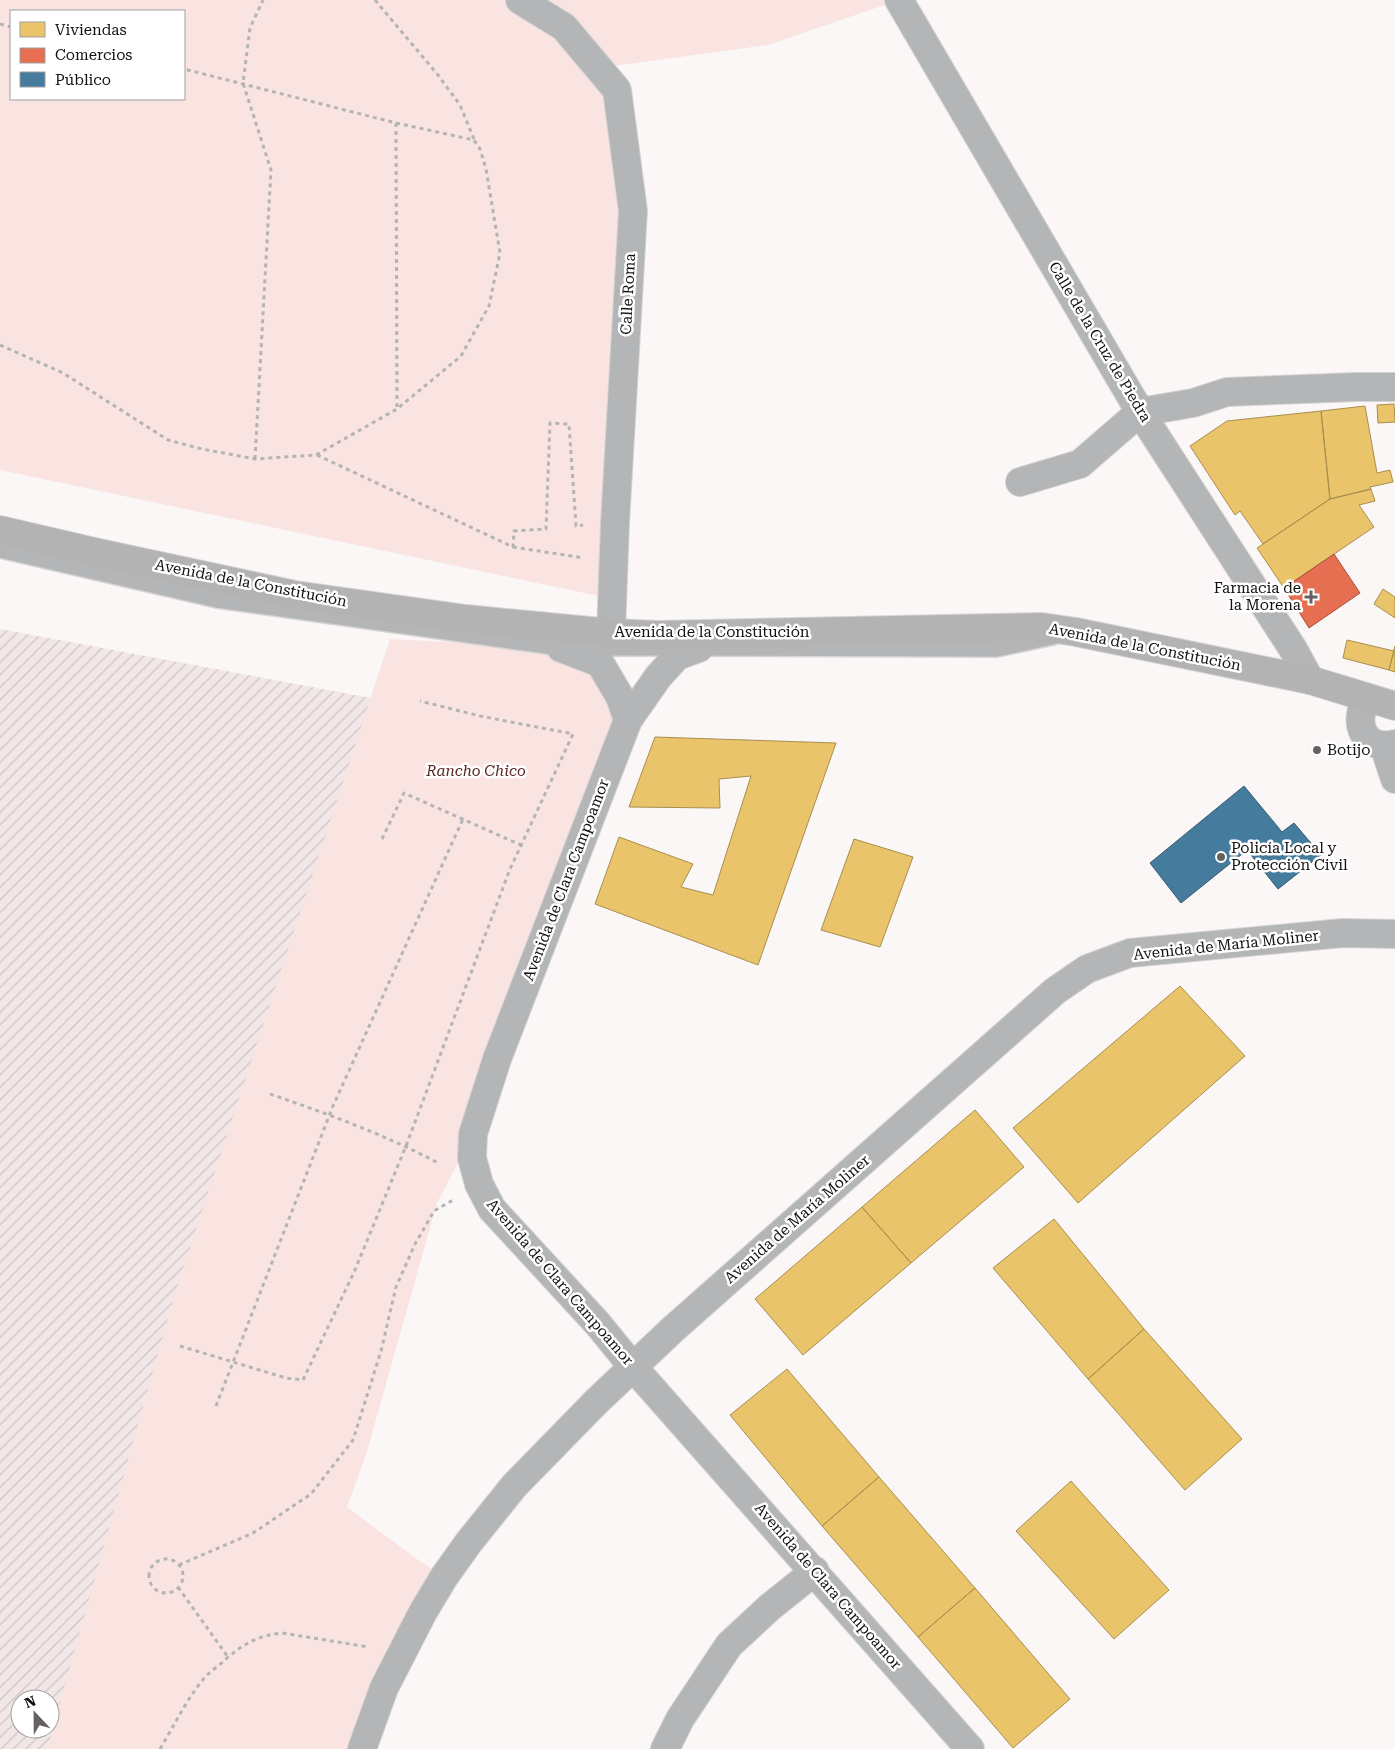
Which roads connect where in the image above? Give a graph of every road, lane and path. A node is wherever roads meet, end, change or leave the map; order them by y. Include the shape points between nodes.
1 (263, 0) edge
2 (376, 0) edge
3 (520, 0) edge
4 (899, 0) edge
5 (185, 69) edge
6 (243, 83) junction
7 (396, 123) junction
8 (474, 140) junction
9 (0, 345) edge
10 (1395, 387) edge
11 (397, 409) junction
12 (1140, 412) junction
13 (316, 455) junction
14 (255, 459) junction
15 (1020, 482) dead end
16 (614, 523) junction
17 (0, 530) edge
18 (513, 547) junction
19 (0, 550) edge
20 (614, 562) junction
21 (1076, 632) junction
22 (611, 633) junction
23 (561, 648) junction
24 (699, 648) junction
25 (1310, 680) junction
26 (1368, 698) junction
27 (420, 701) dead end
28 (1395, 706) edge
29 (628, 720) junction
30 (1389, 745) edge
31 (1395, 779) edge
32 (462, 819) junction
33 (382, 839) dead end
34 (521, 845) junction
35 (1395, 934) edge
36 (270, 1094) dead end
37 (330, 1116) junction
38 (406, 1146) junction
39 (479, 1184) junction
40 (180, 1346) dead end
41 (232, 1363) junction
42 (633, 1367) junction
43 (216, 1406) dead end
44 (179, 1565) junction
45 (815, 1571) junction
46 (178, 1587) junction
47 (402, 1654) junction
48 (228, 1657) junction
49 (160, 1749) edge
50 (362, 1749) edge
51 (665, 1749) edge
52 (970, 1749) edge

1 - 6 path via 250,28
2 - 8 path via 460,106
3 - 16 street, Calle Roma via 564,27 617,90 632,211
4 - 12 street, Calle de la Cruz de Piedra
5 - 6 path
6 - 7 path
6 - 14 path via 271,170
7 - 8 path
7 - 11 path
8 - 11 path via 486,169 500,253 489,306 461,356
9 - 14 path via 64,373 168,440
10 - 12 street via 1227,392 1193,403
11 - 13 path
12 - 15 street via 1080,464
12 - 25 street, Calle de la Cruz de Piedra
13 - 14 path
13 - 18 path
16 - 18 path via 576,526 568,424 550,423 546,529 514,531
16 - 20 street, Calle Roma
17 - 22 street, Avenida de la Constitución via 295,595 466,619
18 - 20 path
19 - 23 lane via 217,600
20 - 22 street, Calle Roma
21 - 22 street, Avenida de la Constitución via 1042,627 668,635
21 - 24 lane via 997,649
21 - 25 street, Avenida de la Constitución
23 - 24 lane
23 - 29 street via 600,663 620,697
24 - 29 street, Avenida de Clara Campoamor via 677,656
25 - 26 street, Avenida de la Constitución
26 - 28 street, Avenida de la Constitución
26 - 30 street via 1360,714 1362,731 1375,744
27 - 34 path via 573,734
29 - 39 street, Avenida de Clara Campoamor via 497,1059 473,1134 472,1158
30 - 31 street
32 - 33 path via 404,793
32 - 34 path
32 - 37 path
34 - 38 path
35 - 42 street, Avenida de María Moliner via 1343,933 1130,953 1087,969 1056,991
36 - 37 path
37 - 38 path
37 - 41 path
38 - 39 path
38 - 41 path via 355,1270 303,1380
39 - 42 street, Avenida de Clara Campoamor via 492,1209
39 - 44 path via 434,1211 416,1244 396,1287 353,1440 311,1494 253,1533
40 - 41 path
41 - 43 path
42 - 45 street, Avenida de Clara Campoamor
42 - 47 street, Avenida de María Moliner via 514,1486 444,1577
44 - 46 path via 183,1579
44 - 46 path via 164,1560 150,1570 153,1587 157,1590 168,1592
45 - 51 street via 729,1646 680,1720
45 - 52 street, Avenida de Clara Campoamor
46 - 48 path
47 - 48 path via 282,1633 250,1641
47 - 50 street, Avenida de María Moliner via 384,1688
48 - 49 path via 207,1675 191,1696

